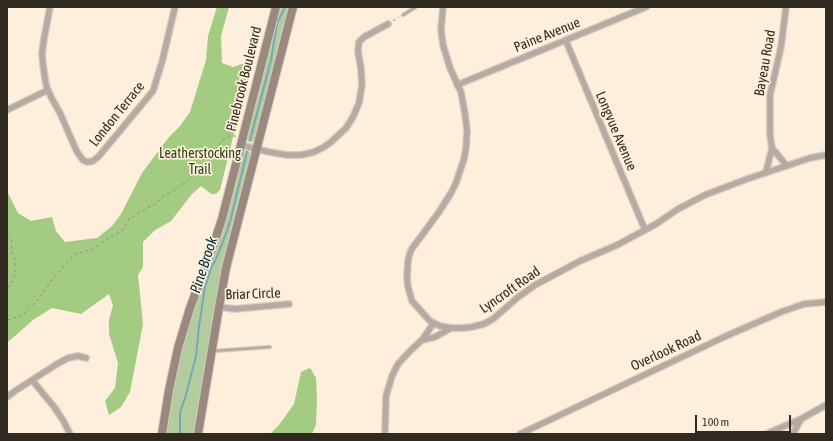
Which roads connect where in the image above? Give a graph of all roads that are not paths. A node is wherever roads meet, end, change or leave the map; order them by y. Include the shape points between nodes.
1 (50, 7) edge
2 (175, 7) edge
3 (276, 7) edge
4 (293, 7) edge
5 (416, 7) edge
6 (443, 7) edge
7 (646, 7) edge
8 (786, 7) edge
9 (403, 15) road end
10 (388, 24) road end
11 (566, 41) junction
12 (457, 85) junction
13 (48, 90) junction
14 (7, 110) edge
15 (241, 145) junction
16 (772, 148) junction
17 (256, 149) junction
18 (826, 155) edge
19 (787, 166) junction
20 (766, 172) junction
21 (645, 230) junction
22 (826, 302) edge
23 (289, 304) dead end
24 (219, 307) junction
25 (433, 324) junction
26 (451, 328) junction
27 (422, 340) junction
28 (270, 347) dead end
29 (211, 351) junction
30 (86, 358) dead end
31 (32, 380) junction
32 (7, 397) edge
33 (826, 405) edge
34 (801, 419) junction
35 (532, 431) edge
36 (384, 433) edge
37 (771, 433) edge
38 (70, 434) edge
39 (162, 434) edge
40 (198, 434) edge
41 (520, 434) edge
42 (794, 434) edge

1 - 13 street via 42,53
2 - 13 street, London Terrace via 153,91 93,161 82,160
3 - 15 street, Pinebrook Boulevard
4 - 17 street, Pinebrook Boulevard
5 - 9 lane
6 - 12 street via 442,46
7 - 11 street, Paine Avenue
8 - 16 street, Bayeau Road via 781,46 770,94
10 - 17 street via 359,42 362,76 360,99 346,128 314,152 288,155
11 - 12 street, Paine Avenue
11 - 21 street, Longvue Avenue
12 - 25 street via 461,92 467,131 464,159 451,194 411,250 408,260 407,278 412,301
13 - 14 street
15 - 17 street
15 - 39 street, Pinebrook Boulevard via 212,249 182,334
16 - 19 street
16 - 20 street, Bayeau Road
17 - 24 street, Pinebrook Boulevard
18 - 19 street, Lyncroft Road
19 - 20 street, Lyncroft Road
20 - 21 street, Lyncroft Road via 705,196 678,209
21 - 26 street, Lyncroft Road via 535,285 484,324
22 - 35 street, Overlook Road via 804,304 724,337
23 - 24 street, Briar Circle via 235,309
24 - 29 street, Pinebrook Boulevard
25 - 26 street, Lyncroft Road
25 - 27 street
26 - 27 street
27 - 36 street via 398,364 392,376 386,396
28 - 29 lane
29 - 40 street, Pinebrook Boulevard
30 - 31 street via 68,358
31 - 32 street
31 - 38 street
33 - 34 street
34 - 37 street
34 - 42 street
35 - 41 street, Overlook Road

